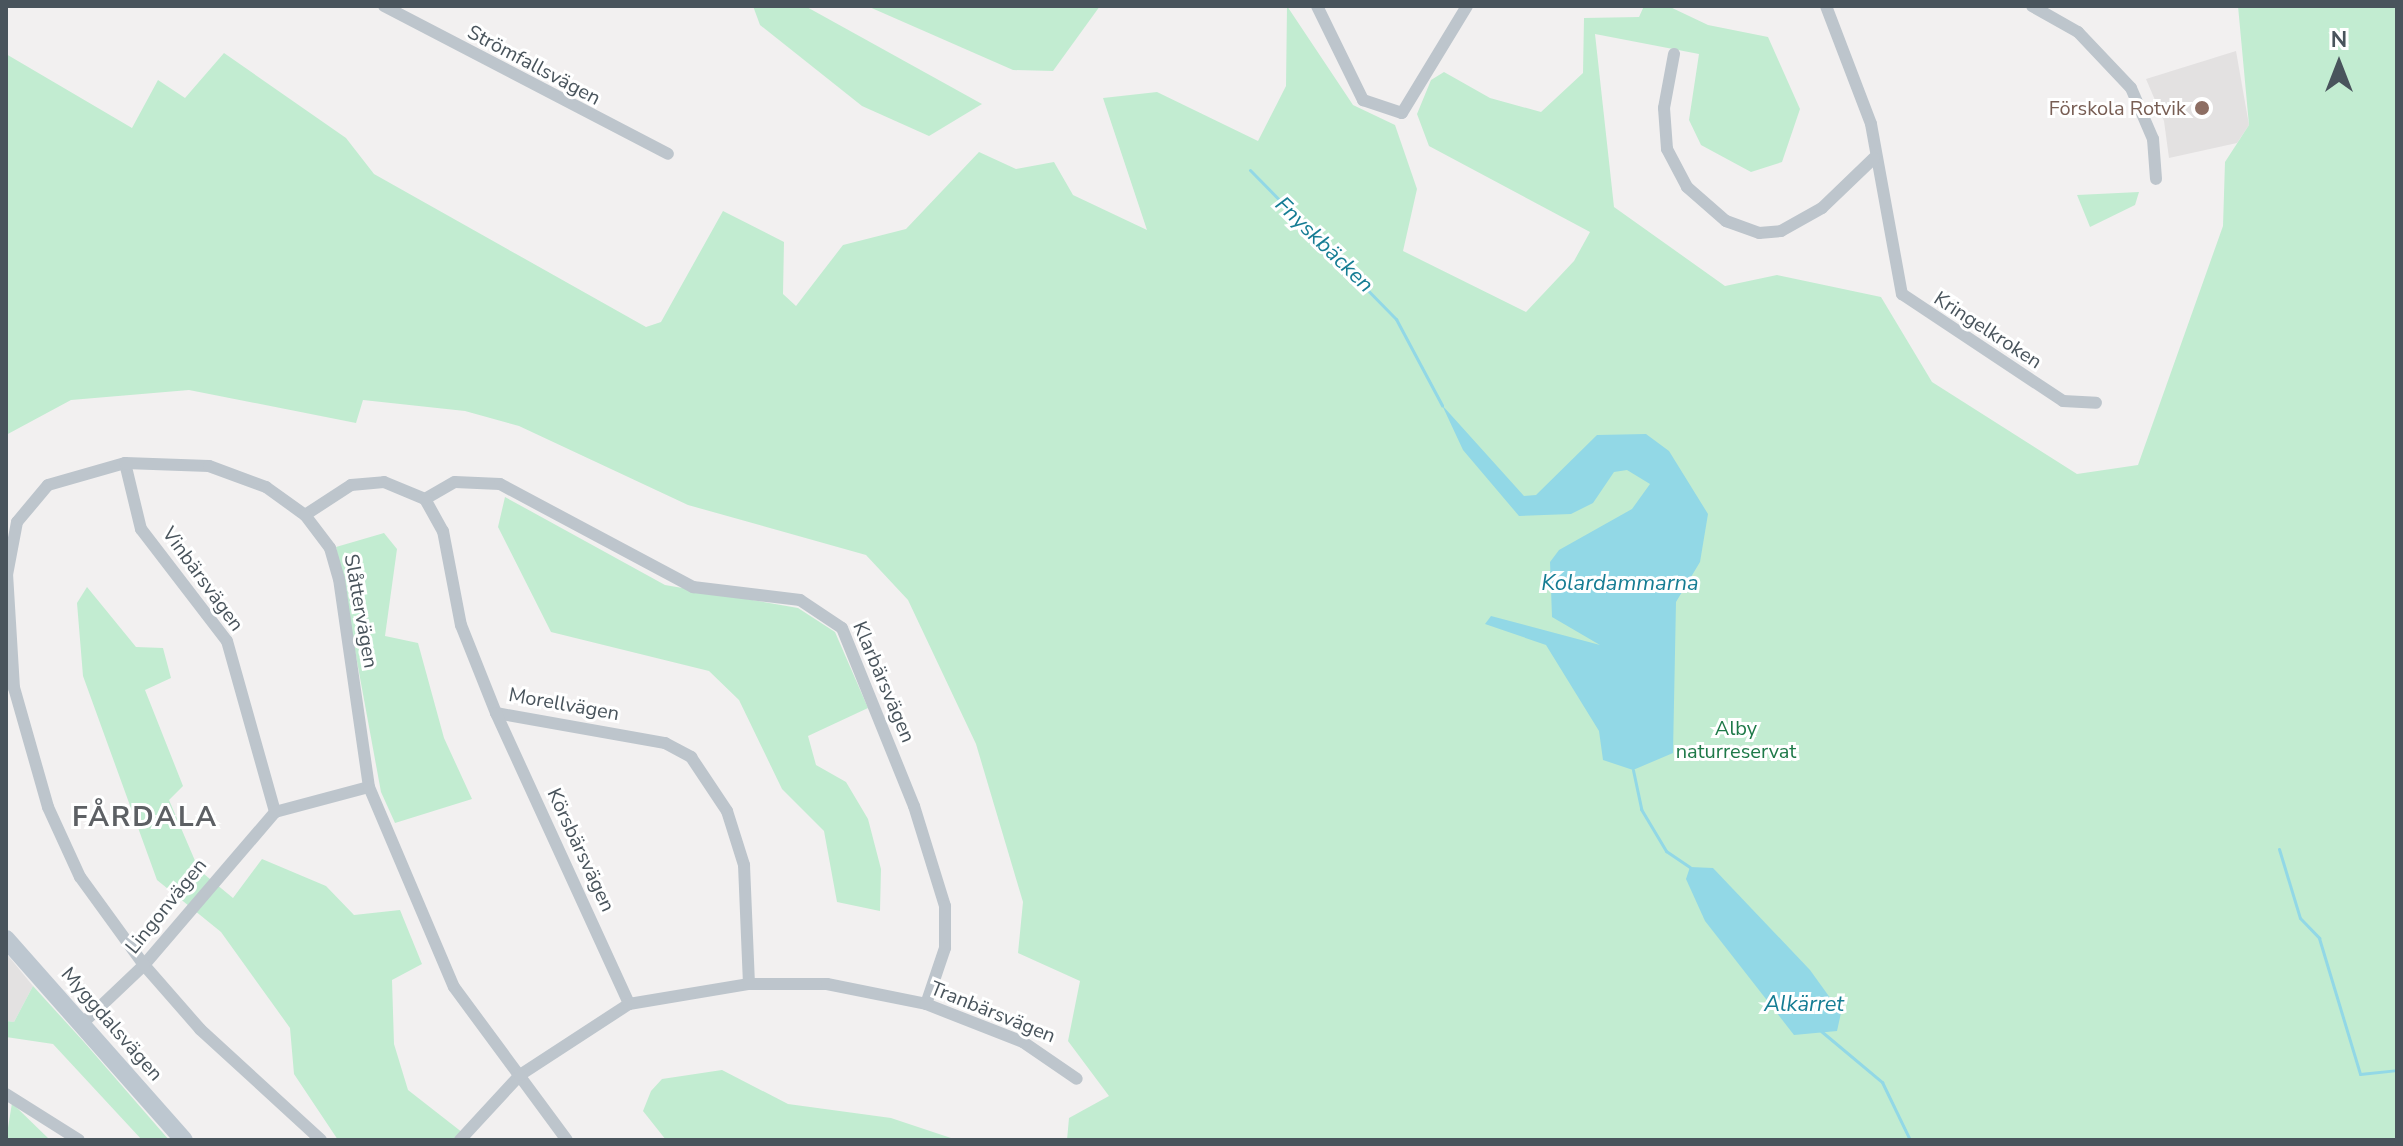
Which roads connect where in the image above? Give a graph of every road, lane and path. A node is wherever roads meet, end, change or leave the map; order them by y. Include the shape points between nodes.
1 (384, 6) edge
2 (1317, 6) edge
3 (1467, 6) edge
4 (1826, 6) edge
5 (2032, 6) edge
6 (1674, 54) dead end
7 (668, 154) dead end
8 (1874, 158) junction
9 (2156, 179) dead end
10 (2096, 403) dead end
11 (125, 463) junction
12 (425, 499) junction
13 (305, 515) junction
14 (496, 713) junction
15 (369, 787) junction
16 (275, 812) junction
17 (6, 939) edge
18 (144, 965) junction
19 (749, 984) junction
20 (629, 1004) junction
21 (926, 1004) junction
22 (84, 1022) junction
23 (520, 1075) junction
24 (1077, 1079) dead end
25 (6, 1094) edge
26 (79, 1140) edge
27 (184, 1140) edge
28 (321, 1140) edge
29 (460, 1140) edge
30 (567, 1140) edge

1 - 7 street, Strömfallsvägen
2 - 3 street via 1363,100 1402,113
4 - 8 street, Kringelkroken via 1871,124
5 - 9 street via 2078,32 2131,88 2153,139
6 - 8 street via 1664,108 1667,149 1687,187 1726,221 1759,233 1781,231 1822,208
8 - 10 street, Kringelkroken via 1902,294 2063,401
11 - 13 street, Slåttervägen via 209,466 266,487
11 - 16 street, Vinbärsvägen via 141,529 227,641
11 - 18 street, Slåttervägen via 48,485 30,501 11,542 9,643 24,737 48,807 80,877
12 - 13 street via 384,482 351,485
12 - 14 street, Morellvägen via 443,531 461,625
12 - 21 street, Klarbärsvägen via 455,482 500,484 693,587 800,600 842,628 914,806 945,906 945,948
13 - 15 street, Slåttervägen via 330,548 339,579
14 - 19 street, Morellvägen via 665,743 691,757 727,811 744,865
14 - 20 street, Körsbärsvägen
15 - 16 street
15 - 23 street, Slåttervägen via 454,987
16 - 18 street, Lingonvägen
17 - 22 street, Myggdalsvägen
18 - 22 street, Lingonvägen
18 - 28 street, Slåttervägen via 200,1029
19 - 20 street, Tranbärsvägen
19 - 21 street, Tranbärsvägen via 827,984
20 - 23 street, Tranbärsvägen
21 - 24 street, Tranbärsvägen via 1023,1042
22 - 27 street, Myggdalsvägen
23 - 29 street, Tranbärsvägen
23 - 30 street, Slåttervägen
25 - 26 street

